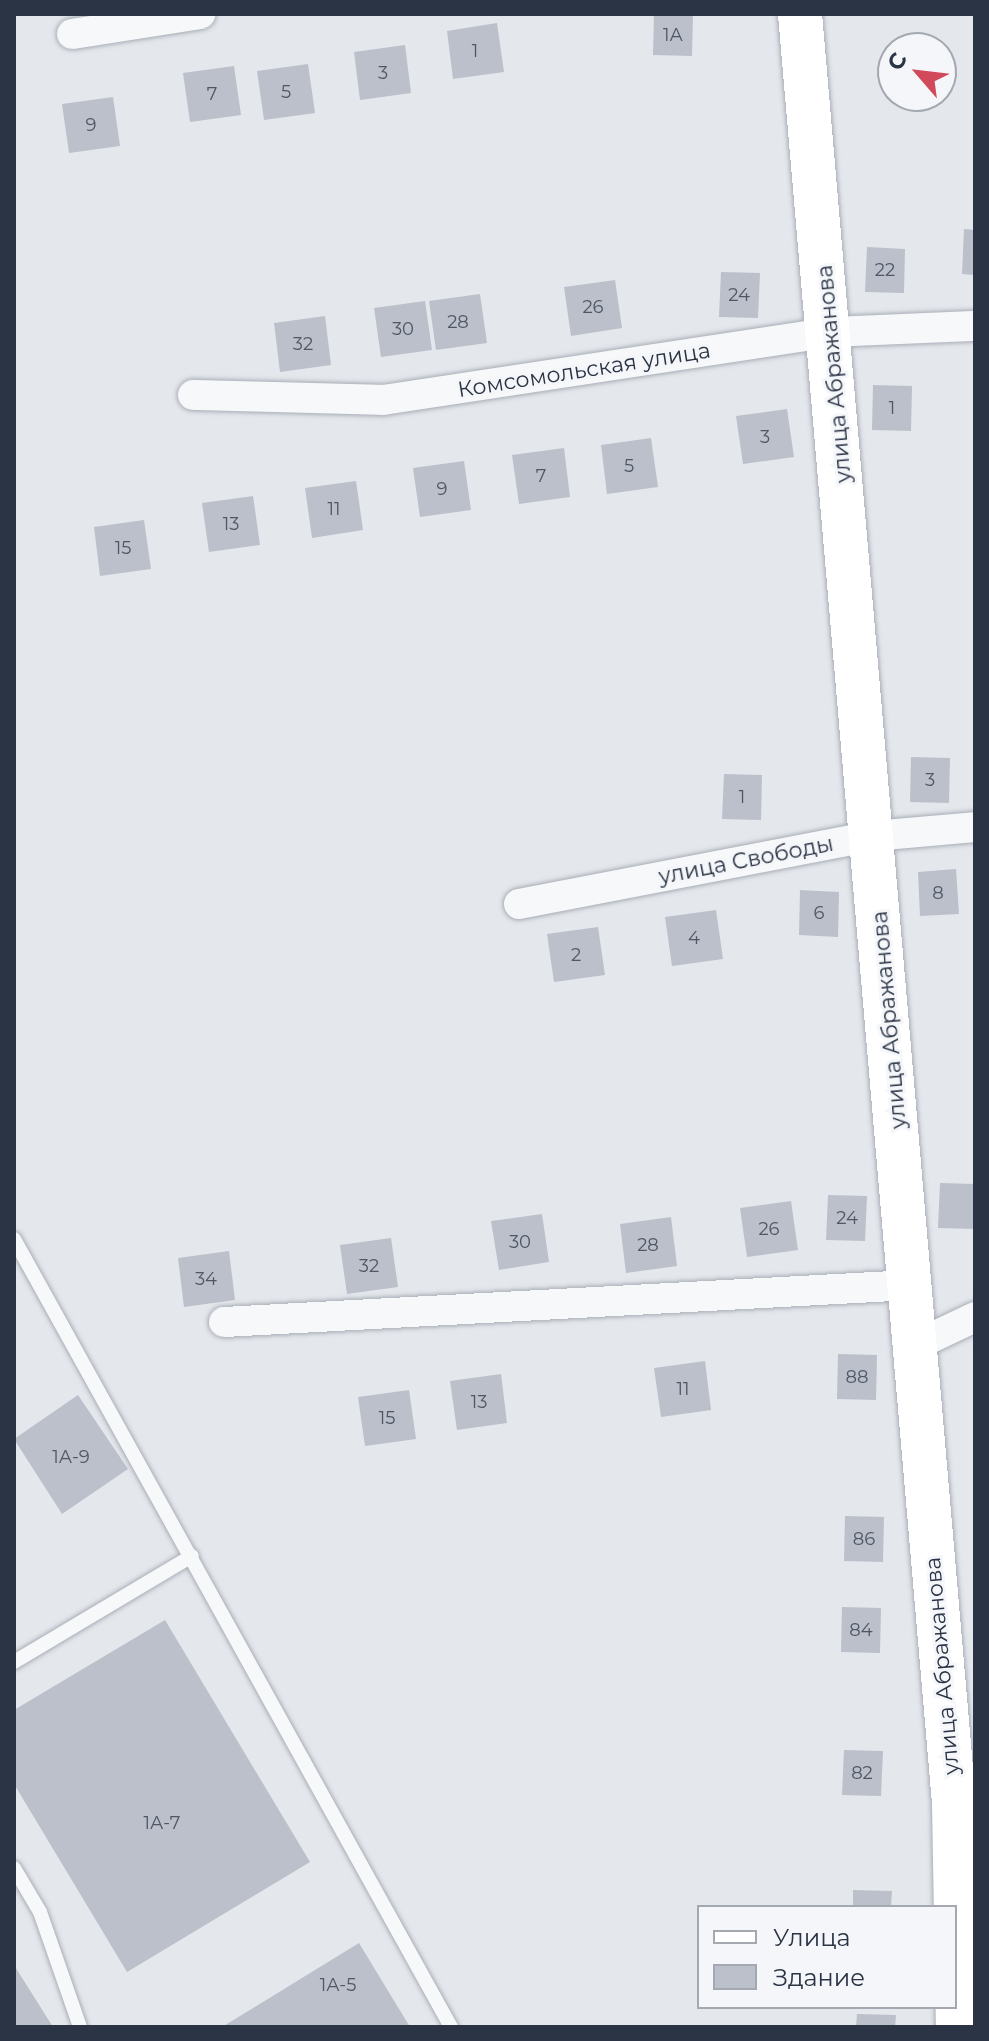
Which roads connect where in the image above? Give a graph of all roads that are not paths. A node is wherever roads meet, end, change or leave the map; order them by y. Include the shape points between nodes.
1 (200, 14) edge
2 (800, 14) edge
3 (72, 34) dead end
4 (975, 326) edge
5 (831, 332) junction
6 (193, 395) dead end
7 (975, 827) edge
8 (873, 836) junction
9 (519, 904) dead end
10 (14, 1239) edge
11 (911, 1285) junction
12 (975, 1317) edge
13 (224, 1322) dead end
14 (916, 1345) junction
15 (192, 1556) junction
16 (14, 1662) edge
17 (964, 1804) edge
18 (14, 1868) edge
19 (80, 2027) edge
20 (451, 2027) edge
21 (958, 2027) edge

1 - 3 street
2 - 5 main road, улица Абражанова
4 - 5 street, Комсомольская улица
5 - 6 street, Комсомольская улица via 383,400
5 - 8 main road, улица Абражанова
7 - 8 street, улица Свободы
8 - 9 street, улица Свободы
8 - 11 main road, улица Абражанова
10 - 15 lane
11 - 13 street
11 - 14 main road, улица Абражанова
12 - 14 street
14 - 17 main road, улица Абражанова
15 - 16 lane
15 - 20 lane
17 - 21 main road, улица Абражанова
18 - 19 lane via 40,1912

